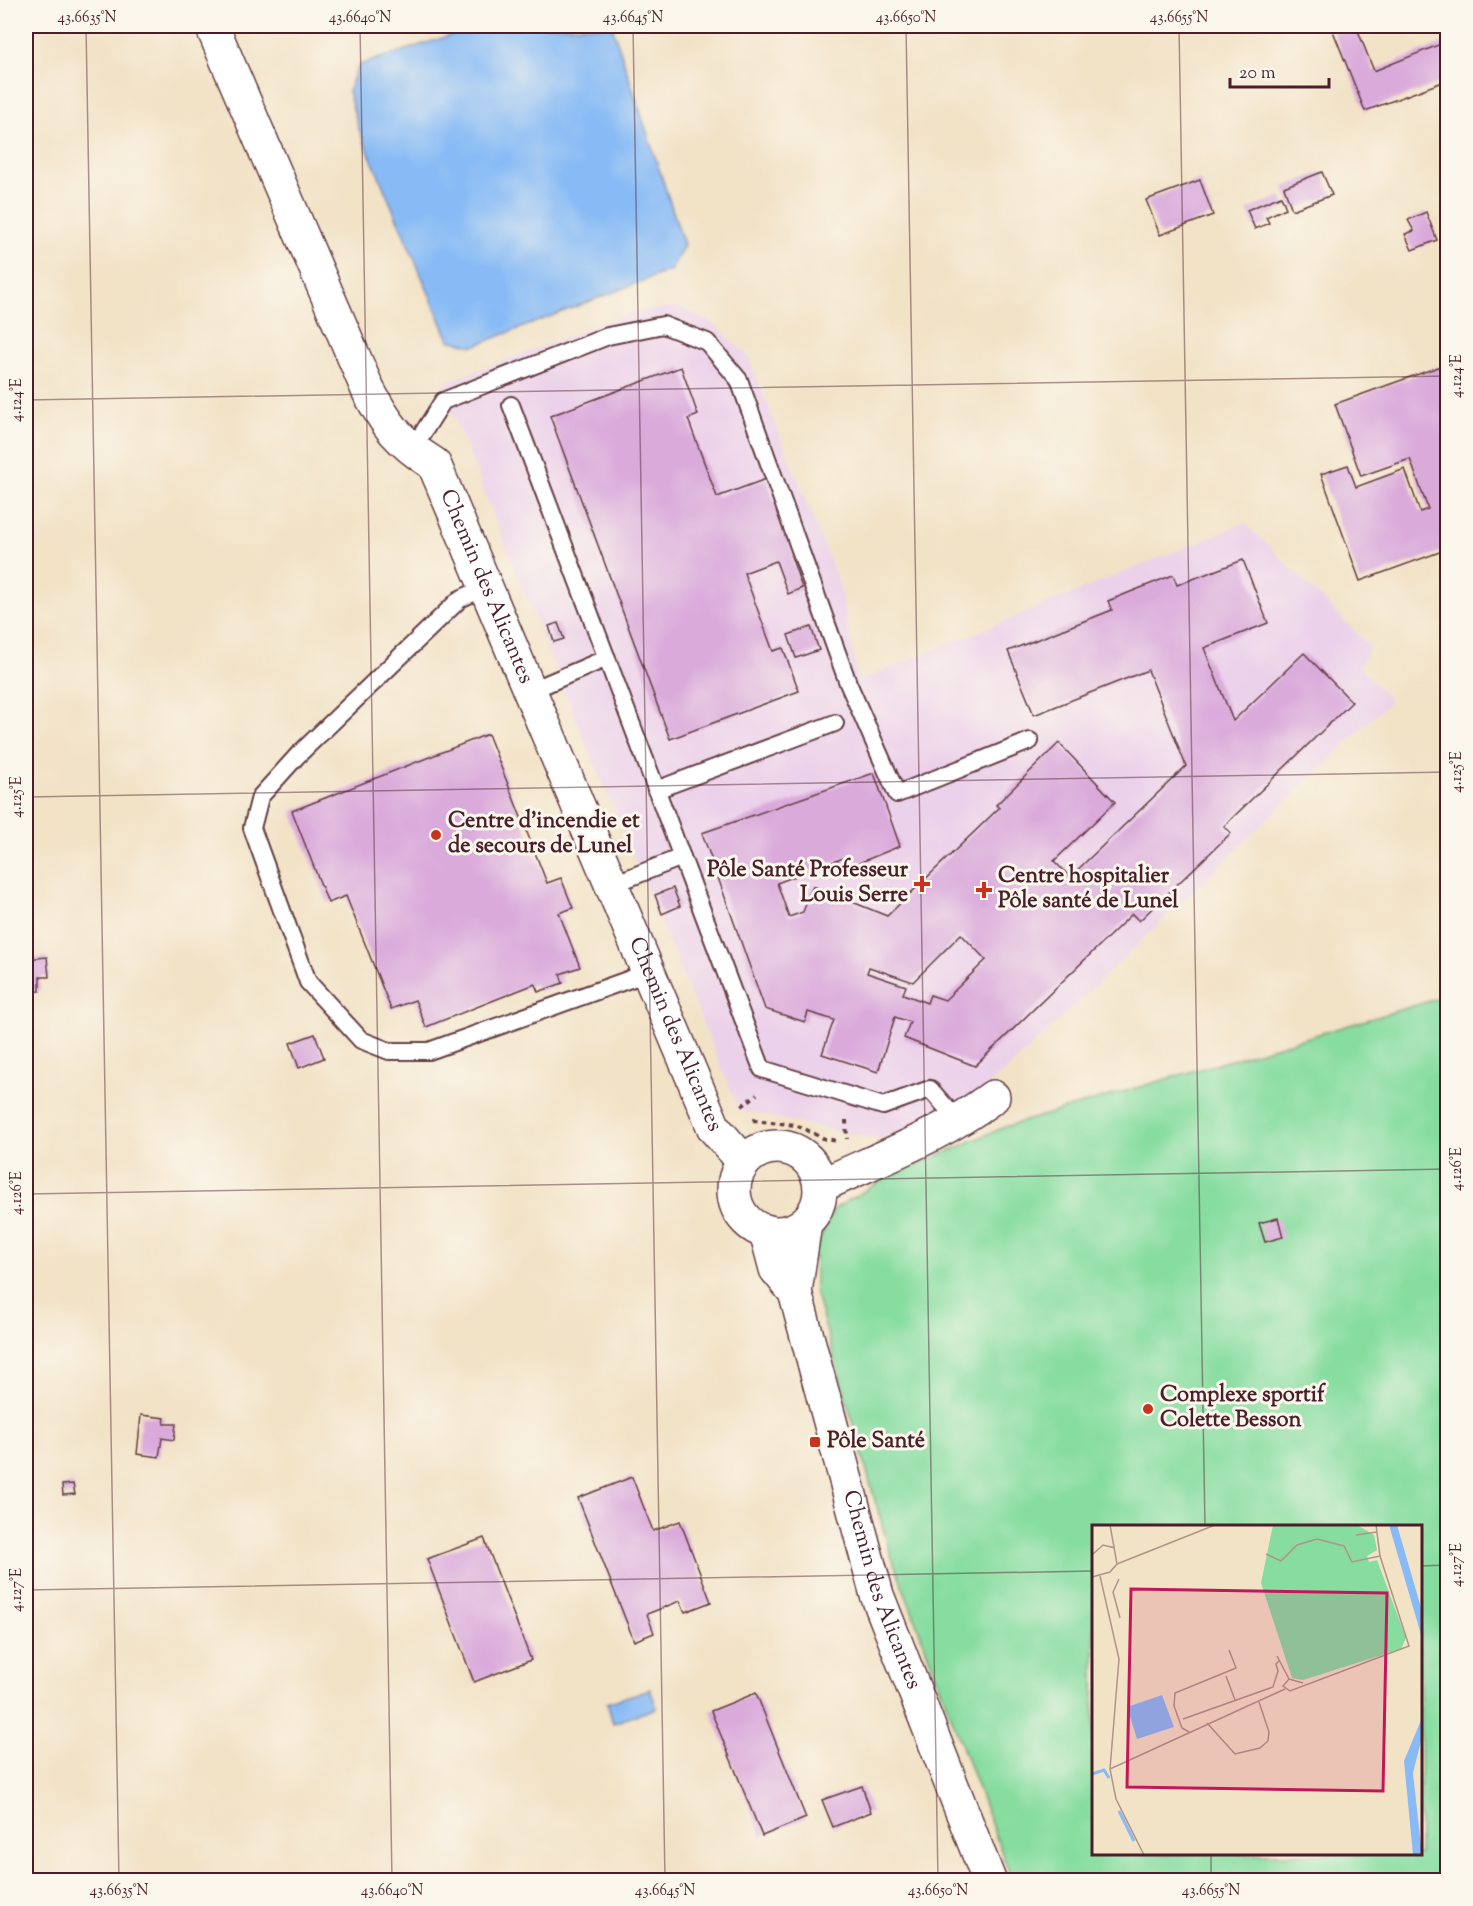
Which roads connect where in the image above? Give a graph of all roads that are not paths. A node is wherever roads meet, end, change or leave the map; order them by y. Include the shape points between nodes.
1 (212, 26) edge
2 (512, 405) dead end
3 (412, 450) junction
4 (486, 587) junction
5 (607, 658) junction
6 (530, 691) junction
7 (835, 723) dead end
8 (1030, 741) dead end
9 (656, 790) junction
10 (682, 857) junction
11 (610, 885) junction
12 (647, 972) junction
13 (993, 1096) dead end
14 (959, 1122) junction
15 (744, 1162) junction
16 (820, 1186) junction
17 (805, 1223) junction
18 (766, 1231) junction
19 (795, 1292) junction
20 (989, 1881) edge

1 - 3 street, Chemin des Alicantes via 368,390 386,424
2 - 5 lane
3 - 4 street, Chemin des Alicantes via 434,464
3 - 8 lane via 442,401 608,336 663,325 707,342 739,380 848,683 897,794
4 - 6 street, Chemin des Alicantes
4 - 12 lane via 460,599 297,756 260,797 252,828 309,982 361,1040 389,1051 429,1051
5 - 6 lane
5 - 9 lane
6 - 11 street, Chemin des Alicantes
7 - 9 lane
9 - 10 lane
10 - 11 lane
10 - 14 lane via 762,1069 883,1106 930,1089
11 - 12 street, Chemin des Alicantes
12 - 15 street, Chemin des Alicantes via 714,1128
13 - 14 street
14 - 16 street via 891,1157
15 - 16 street via 769,1147 783,1147 809,1160
15 - 18 street via 734,1188 736,1203 748,1220
16 - 17 street via 814,1212
17 - 18 street via 779,1233
17 - 19 street, Chemin des Alicantes
18 - 19 street, Chemin des Alicantes via 776,1269
19 - 20 street, Chemin des Alicantes via 878,1595

